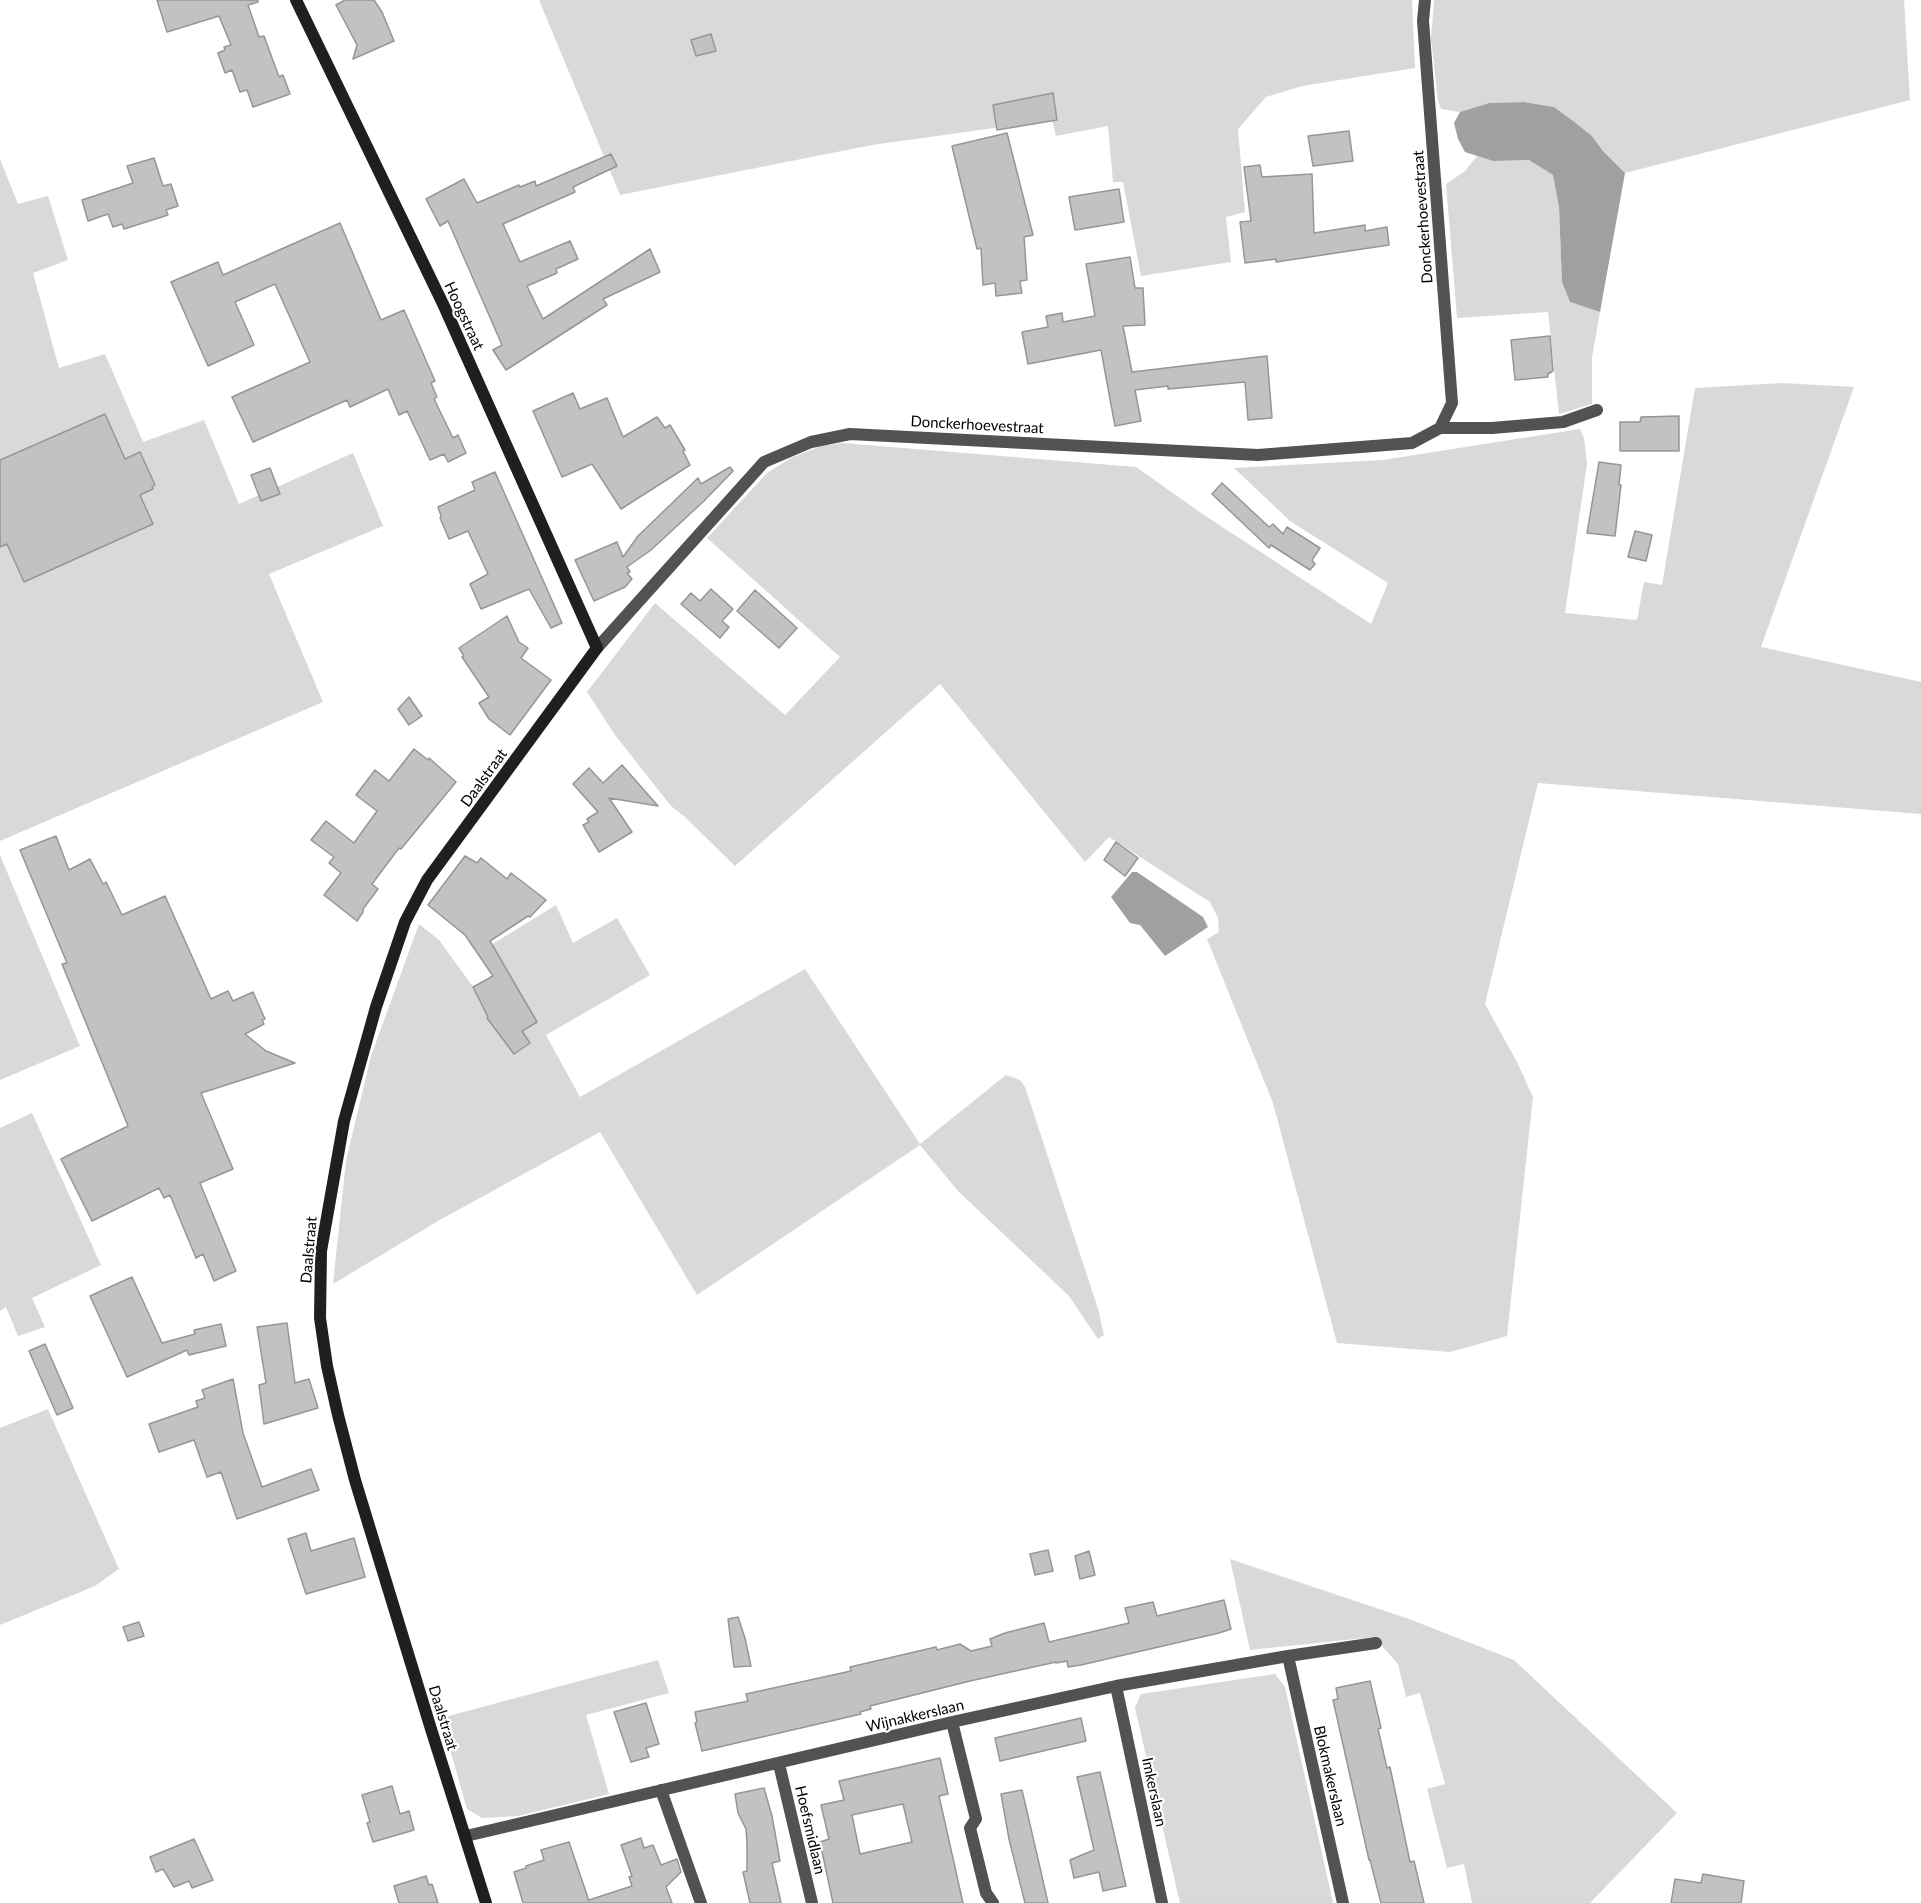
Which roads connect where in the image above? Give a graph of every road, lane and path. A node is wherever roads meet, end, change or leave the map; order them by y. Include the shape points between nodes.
1 (296, 0) edge
2 (1425, 0) edge
3 (1596, 410) dead end
4 (1440, 428) junction
5 (597, 648) junction
6 (1376, 1643) dead end
7 (1288, 1656) junction
8 (1116, 1686) junction
9 (952, 1722) junction
10 (779, 1764) junction
11 (661, 1790) junction
12 (466, 1836) junction
13 (486, 1903) edge
14 (701, 1903) edge
15 (813, 1903) edge
16 (993, 1903) edge
17 (1162, 1903) edge
18 (1343, 1903) edge

1 - 5 street, Hoogstraat via 444,306
2 - 4 street, Donckerhoevestraat via 1423,21 1452,404
3 - 4 street, Donckerhoevestraat via 1563,422
4 - 5 street, Donckerhoevestraat via 1412,442 1258,455 850,434 811,442 764,462
5 - 12 street, Daalstraat via 427,879 405,922 344,1120 321,1251 320,1318 338,1415
6 - 7 street, Wijnakkerslaan
7 - 8 street, Wijnakkerslaan
7 - 18 street, Blokmakerslaan
8 - 9 street, Wijnakkerslaan
8 - 17 street, Imkerslaan
9 - 10 street, Wijnakkerslaan
9 - 16 street via 976,1819 970,1828 986,1893
10 - 11 street, Wijnakkerslaan
10 - 15 street, Hoefsmidlaan
11 - 12 street, Wijnakkerslaan
11 - 14 street
12 - 13 street, Daalstraat

